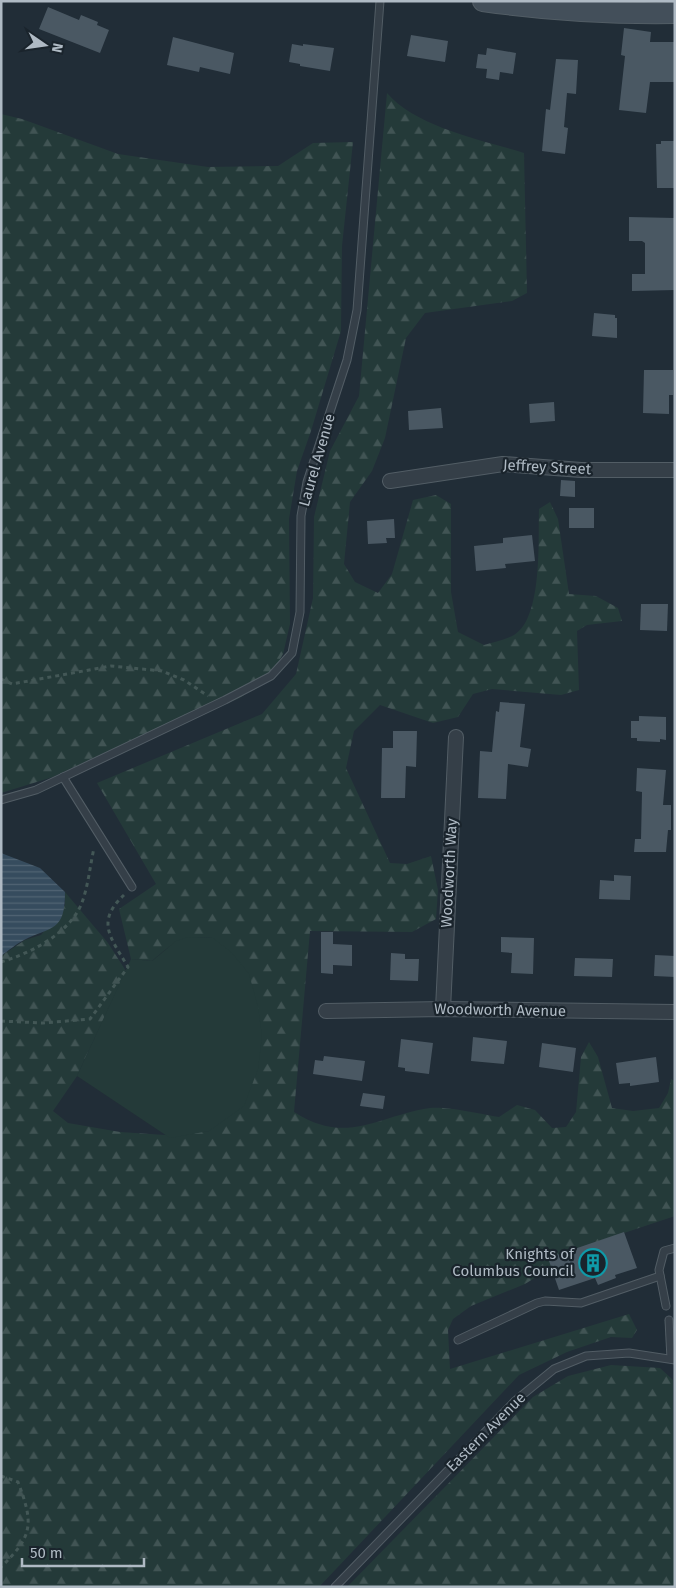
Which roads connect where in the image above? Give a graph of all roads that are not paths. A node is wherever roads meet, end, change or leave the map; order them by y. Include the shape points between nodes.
1 (380, 1) edge
2 (482, 1) edge
3 (675, 14) edge
4 (675, 470) edge
5 (390, 481) dead end
6 (456, 737) dead end
7 (63, 777) junction
8 (1, 800) edge
9 (132, 887) road end
10 (443, 1008) junction
11 (326, 1010) dead end
12 (675, 1012) edge
13 (675, 1248) edge
14 (660, 1276) junction
15 (666, 1306) dead end
16 (669, 1320) dead end
17 (458, 1340) dead end
18 (673, 1359) edge
19 (335, 1587) edge

1 - 7 lane, Laurel Avenue via 357,310 347,360 307,482 301,516 300,612 292,653 270,676
2 - 3 main road via 572,10
4 - 5 street, Jeffrey Street via 581,470 503,464
6 - 10 street, Woodworth Way
7 - 8 lane, Laurel Avenue via 36,790
7 - 9 lane
10 - 11 street, Woodworth Avenue
10 - 12 street, Woodworth Avenue
13 - 14 lane via 661,1255
14 - 15 lane
14 - 17 lane via 581,1303 537,1303
16 - 18 lane
18 - 19 lane, Eastern Avenue via 629,1353 586,1356 554,1369 515,1401

